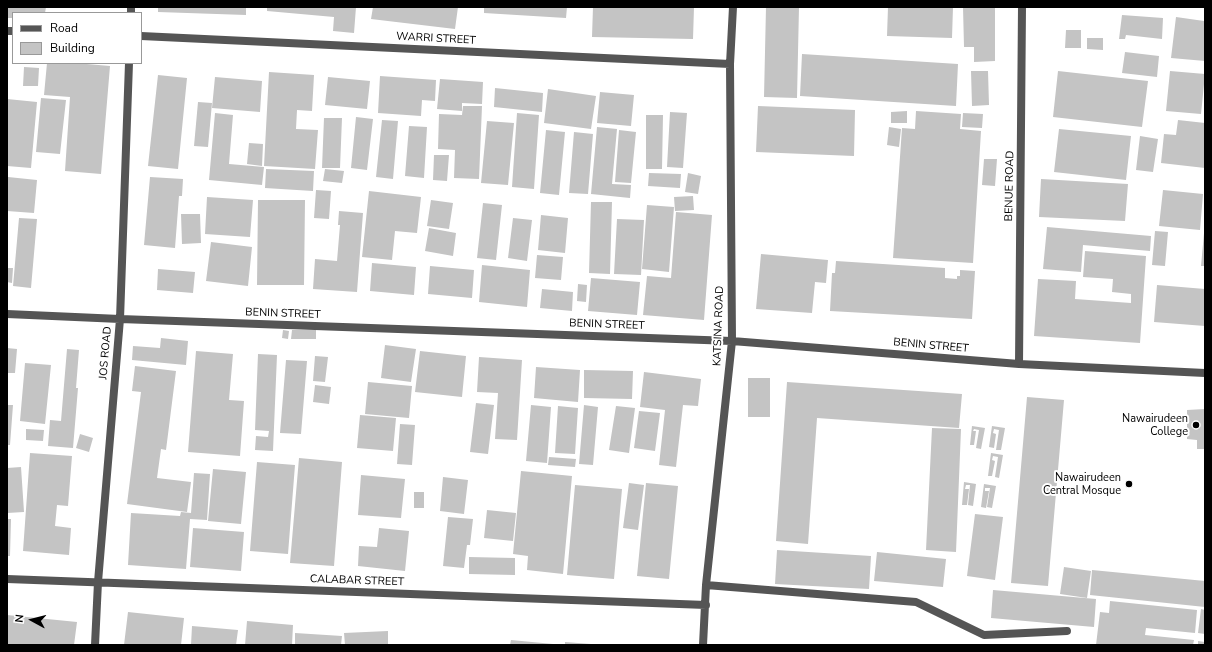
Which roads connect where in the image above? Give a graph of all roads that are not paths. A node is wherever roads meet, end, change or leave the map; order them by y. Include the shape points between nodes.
1 (733, 7) edge
2 (1022, 7) edge
3 (142, 36) edge
4 (129, 64) edge
5 (730, 64) junction
6 (7, 314) edge
7 (120, 319) junction
8 (732, 341) junction
9 (1019, 364) junction
10 (1205, 373) edge
11 (7, 578) edge
12 (98, 582) junction
13 (706, 585) junction
14 (706, 605) junction
15 (1068, 631) dead end
16 (95, 645) edge
17 (703, 645) edge

1 - 5 street, KATSINA ROAD
2 - 9 street, BENUE ROAD
3 - 5 street, WARRI STREET
4 - 7 street, JOS ROAD
5 - 8 street, KATSINA ROAD
6 - 7 street, BENIN STREET
7 - 8 street, BENIN STREET
7 - 12 street, JOS ROAD
8 - 9 street, BENIN STREET
8 - 13 street, KATSINA ROAD
9 - 10 street, BENIN STREET
11 - 12 street, CALABAR STREET
12 - 14 street, CALABAR STREET
12 - 16 street, JOS ROAD
13 - 14 street, KATSINA ROAD
13 - 15 street via 916,602 984,635
14 - 17 street, KATSINA ROAD

